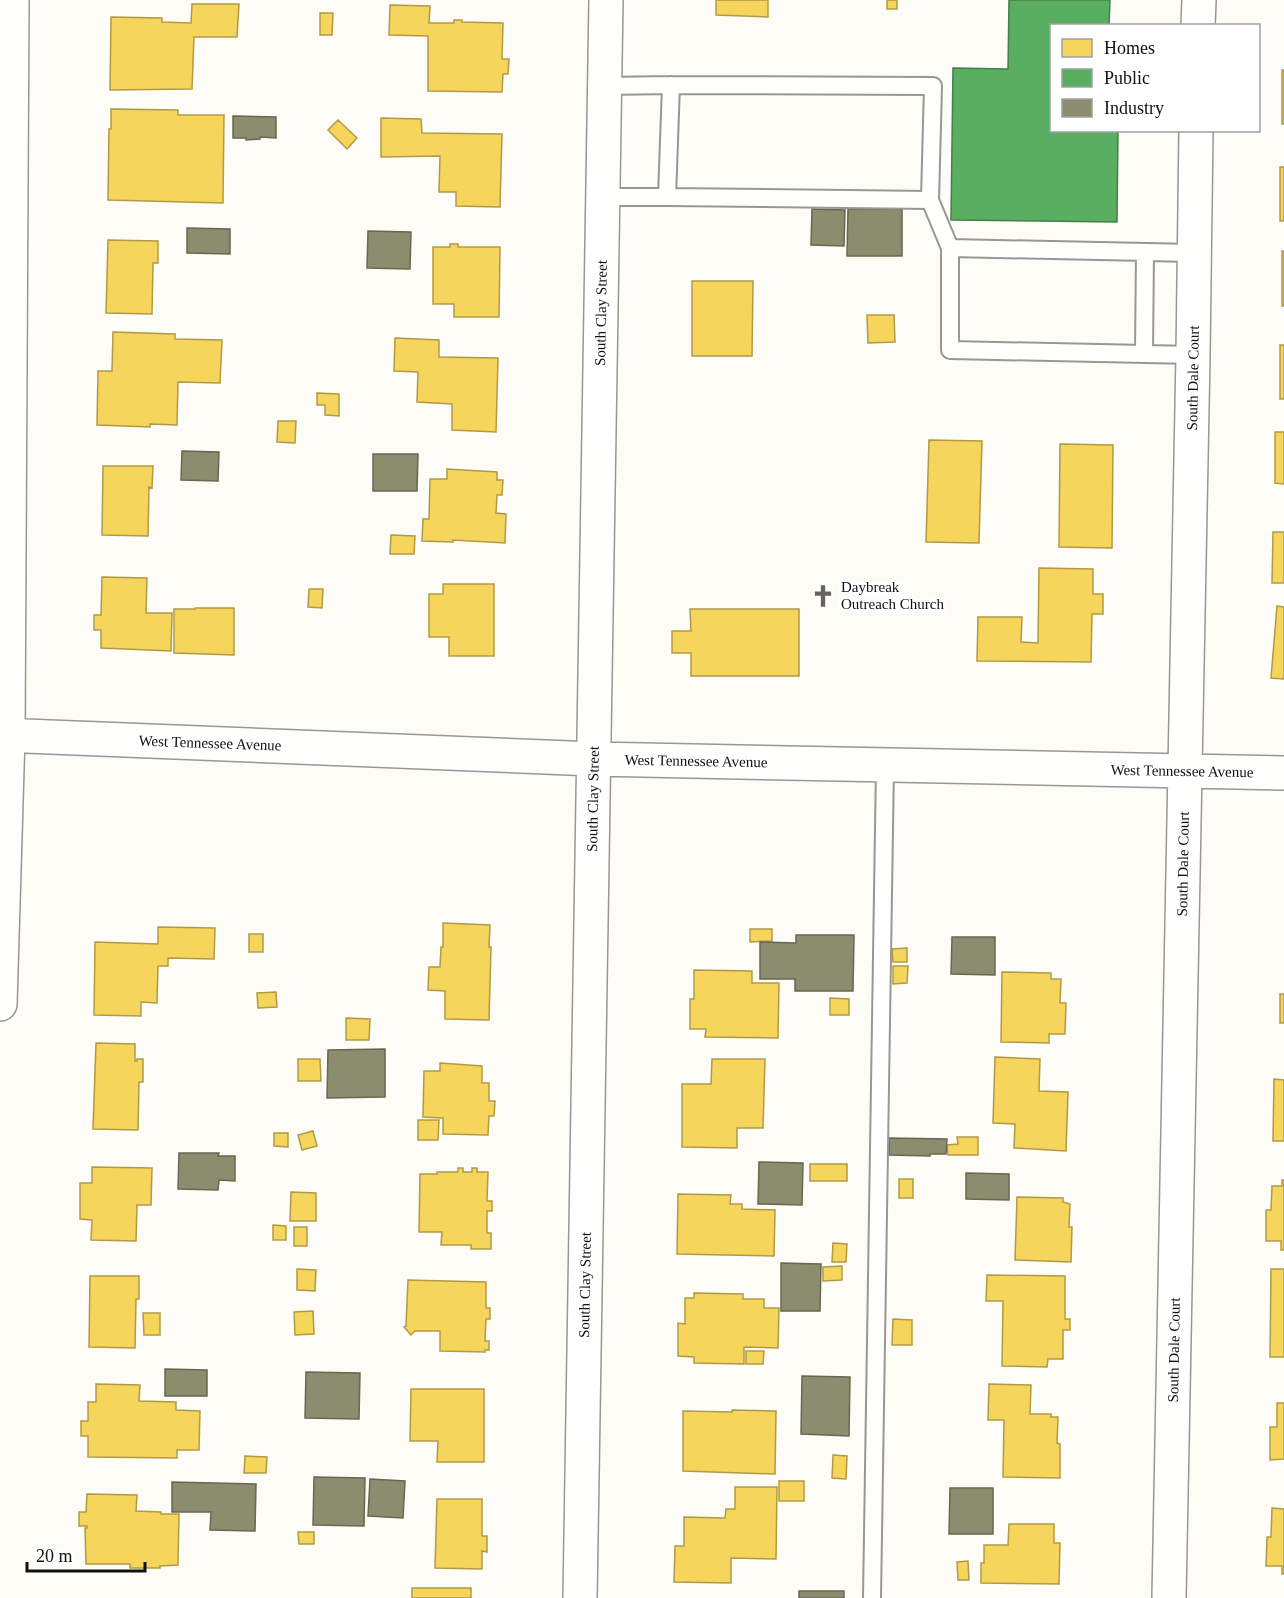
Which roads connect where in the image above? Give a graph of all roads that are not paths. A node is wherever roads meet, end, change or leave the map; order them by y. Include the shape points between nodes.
1 (12, 0) edge
2 (606, 0) edge
3 (1199, 0) edge
4 (1198, 24) edge
5 (671, 85) junction
6 (604, 86) junction
7 (1196, 132) edge
8 (667, 196) junction
9 (602, 197) junction
10 (930, 200) junction
11 (950, 248) junction
12 (1145, 252) junction
13 (1194, 253) junction
14 (1144, 353) junction
15 (1193, 355) junction
16 (4, 735) edge
17 (594, 759) junction
18 (885, 765) junction
19 (1185, 771) junction
20 (1284, 773) edge
21 (0, 1004) edge
22 (580, 1598) edge
23 (873, 1598) edge
24 (1169, 1598) edge

1 - 16 street
2 - 6 street, South Clay Street
3 - 4 street
5 - 6 lane
5 - 8 lane
5 - 10 lane via 933,87
6 - 9 street, South Clay Street
7 - 13 street, South Dale Court
8 - 9 lane
8 - 10 lane
9 - 17 street, South Clay Street
10 - 11 lane
11 - 12 lane
11 - 14 lane via 950,350
12 - 13 lane
12 - 14 lane
13 - 15 street, South Dale Court
14 - 15 lane
15 - 19 street, South Dale Court
16 - 17 street, West Tennessee Avenue
16 - 21 street
17 - 18 street, West Tennessee Avenue
17 - 22 street, South Clay Street
18 - 19 street, West Tennessee Avenue
18 - 23 lane
19 - 20 street, West Tennessee Avenue
19 - 24 street, South Dale Court

